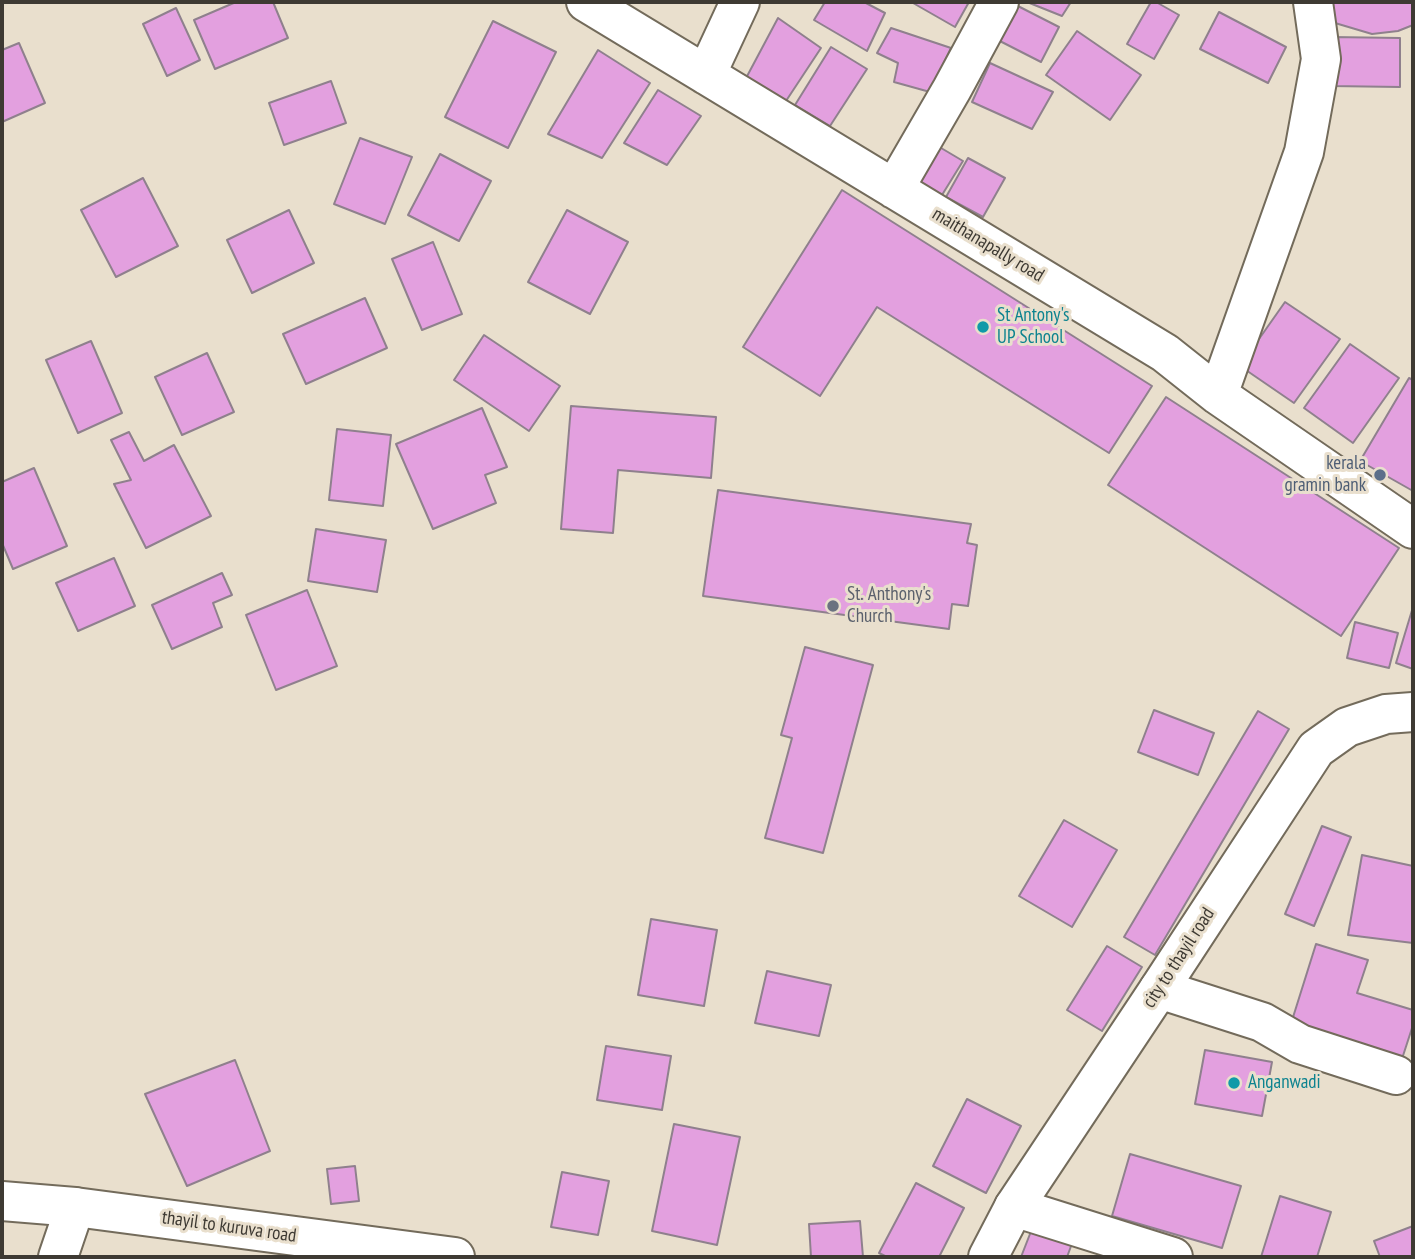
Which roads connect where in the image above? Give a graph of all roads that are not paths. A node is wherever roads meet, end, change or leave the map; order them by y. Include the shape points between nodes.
1 (586, 2) edge
2 (740, 2) edge
3 (999, 2) edge
4 (1313, 2) edge
5 (706, 75) junction
6 (894, 189) junction
7 (1217, 395) junction
8 (1413, 529) edge
9 (1413, 712) edge
10 (1160, 989) junction
11 (1396, 1075) dead end
12 (2, 1201) edge
13 (75, 1207) junction
14 (1014, 1207) junction
15 (58, 1257) edge
16 (455, 1257) edge
17 (988, 1257) edge
18 (1173, 1257) edge

1 - 5 street, maithanapally road
2 - 5 street
3 - 6 street
4 - 7 street via 1321,59 1304,152
5 - 6 street, maithanapally road
6 - 7 street, maithanapally road via 1165,353
7 - 8 street, maithanapally road
9 - 10 street, city to thayil road via 1386,714 1347,727 1316,749
10 - 11 street via 1262,1022 1300,1044
10 - 14 street, city to thayil road
12 - 13 street, thayil to kuruva road
13 - 15 street
13 - 16 street, thayil to kuruva road
14 - 17 street, city to thayil road
14 - 18 street

